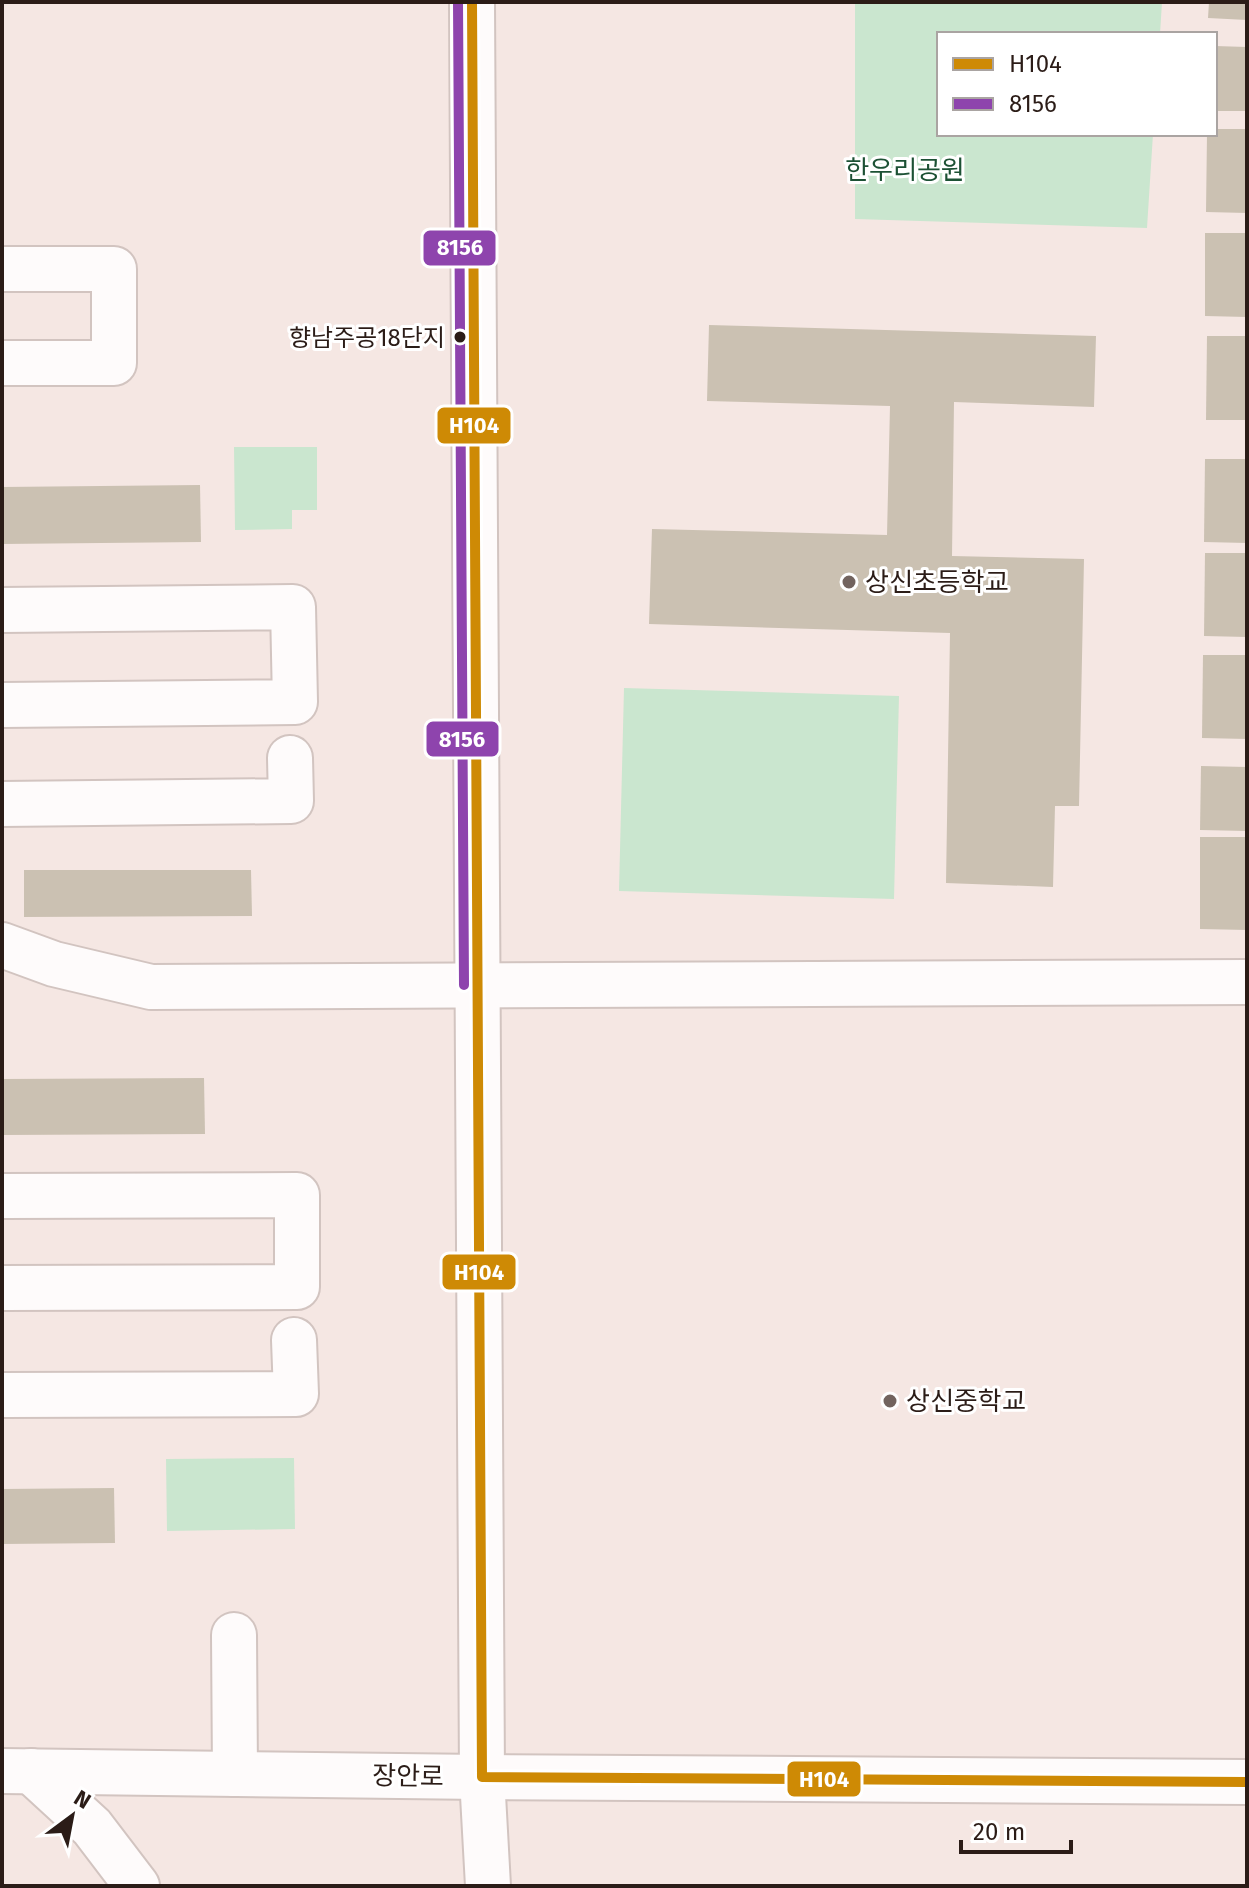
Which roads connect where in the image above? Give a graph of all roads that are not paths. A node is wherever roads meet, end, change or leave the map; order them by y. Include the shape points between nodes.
1 (472, 2) edge
2 (2, 269) edge
3 (2, 363) edge
4 (2, 610) edge
5 (2, 705) edge
6 (290, 758) dead end
7 (2, 804) edge
8 (2, 945) edge
9 (1247, 982) edge
10 (478, 985) junction
11 (2, 1196) edge
12 (2, 1288) edge
13 (294, 1340) dead end
14 (2, 1395) edge
15 (234, 1635) dead end
16 (16, 1771) edge
17 (235, 1774) junction
18 (482, 1777) junction
19 (1247, 1782) edge
20 (137, 1886) edge
21 (488, 1886) edge

1 - 10 street
2 - 3 street via 114,269 114,363
4 - 5 street via 293,607 295,702
6 - 7 street via 291,801
8 - 10 street via 54,964 151,987
9 - 10 street
10 - 18 street
11 - 12 street via 297,1195 297,1287
13 - 14 street via 296,1394
15 - 17 street
16 - 17 street, 장안로
16 - 20 street via 92,1827
17 - 18 street, 장안로
18 - 19 street, 장안로
18 - 21 street

